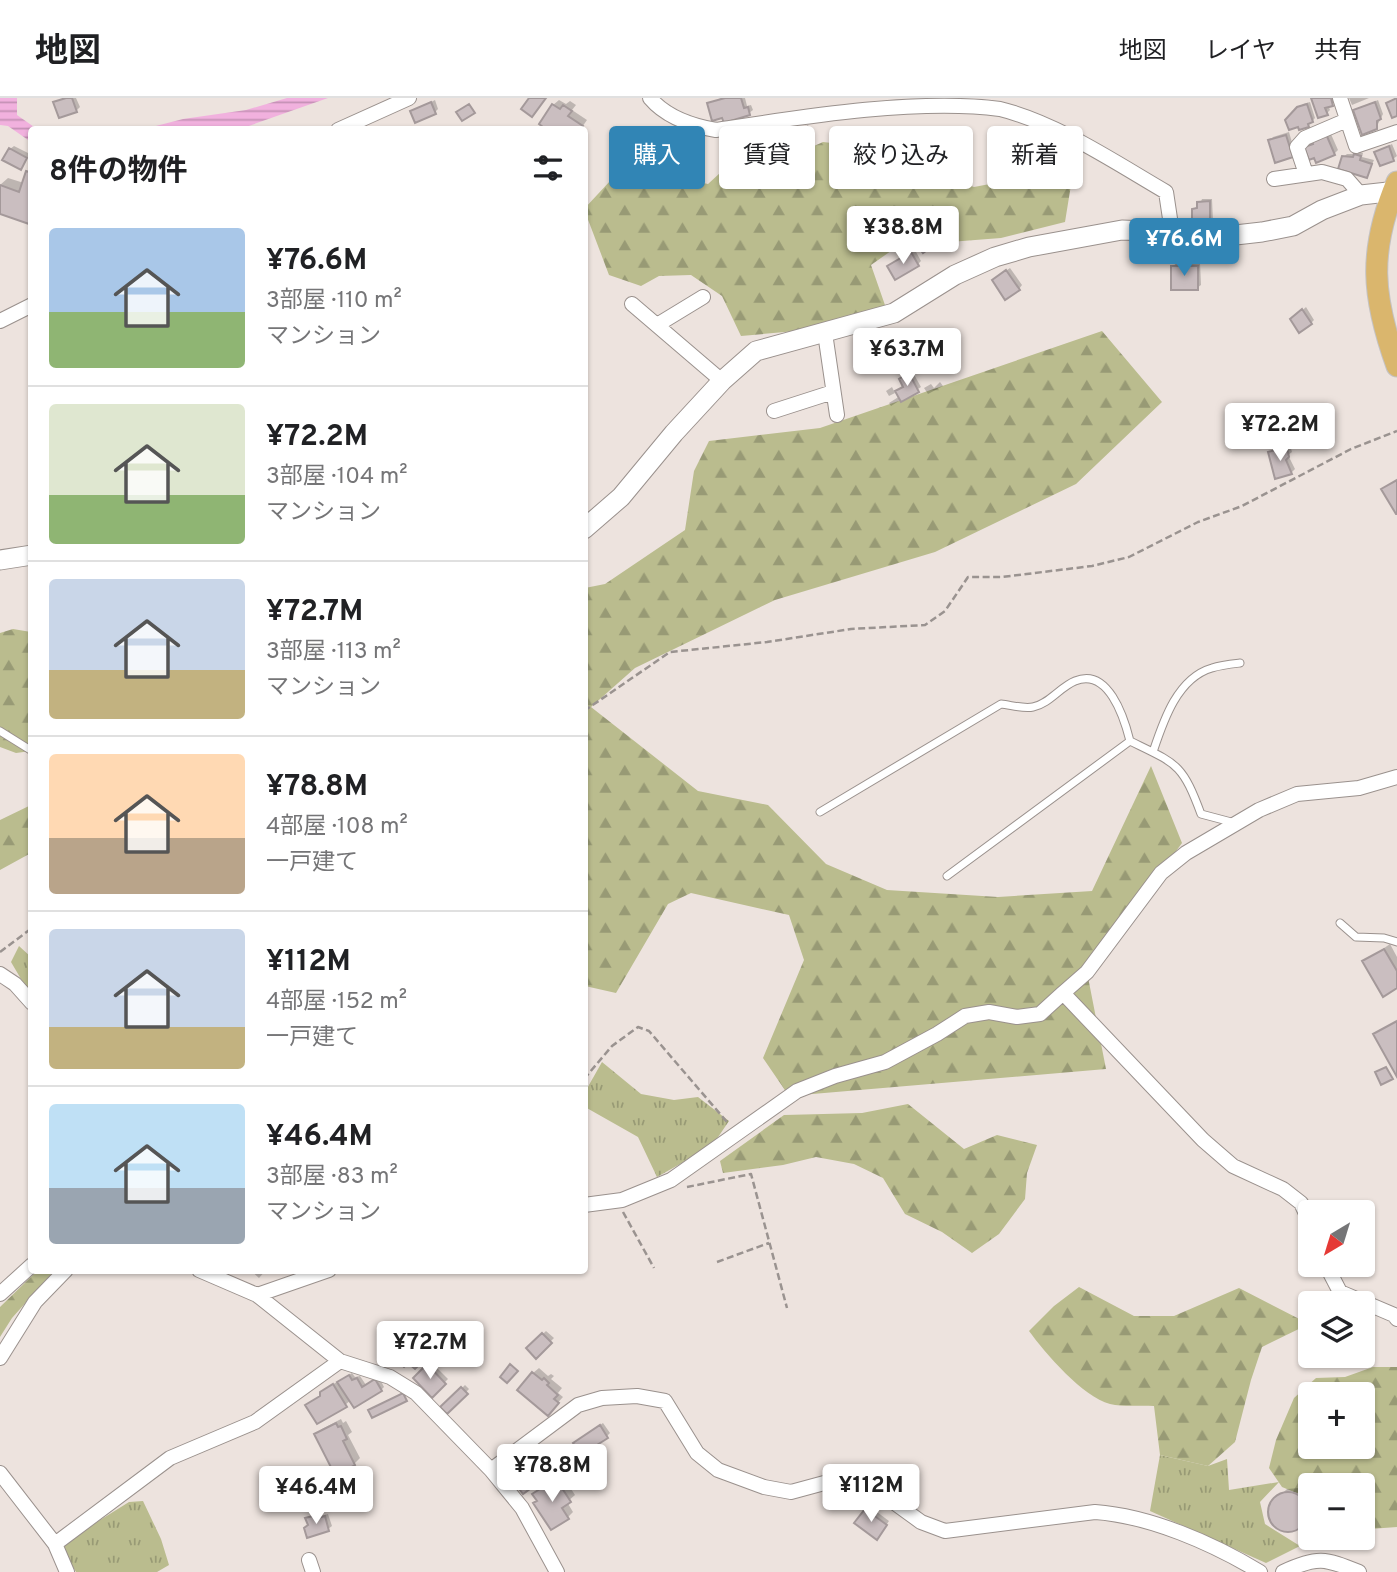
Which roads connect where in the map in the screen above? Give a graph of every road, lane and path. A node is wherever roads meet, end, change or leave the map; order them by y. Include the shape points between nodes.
1 (409, 98) edge
2 (650, 98) edge
3 (1340, 98) edge
4 (1347, 120) junction
5 (347, 126) edge
6 (1397, 132) edge
7 (1306, 174) junction
8 (1274, 179) dead end
9 (1396, 188) edge
10 (1361, 194) junction
11 (1172, 232) junction
12 (703, 297) dead end
13 (632, 304) dead end
14 (28, 307) edge
15 (0, 321) edge
16 (657, 325) junction
17 (825, 333) junction
18 (1397, 366) edge
19 (722, 381) junction
20 (833, 392) junction
21 (774, 411) dead end
22 (837, 415) dead end
23 (1397, 431) edge
24 (588, 526) edge
25 (28, 556) edge
26 (0, 560) edge
27 (1240, 663) dead end
28 (588, 707) edge
29 (0, 731) edge
30 (1130, 741) junction
31 (28, 748) edge
32 (1153, 752) junction
33 (1397, 777) edge
34 (820, 812) dead end
35 (1236, 823) junction
36 (947, 876) dead end
37 (1340, 923) dead end
38 (28, 931) edge
39 (1397, 942) edge
40 (0, 952) edge
41 (0, 974) edge
42 (1063, 993) junction
43 (28, 999) edge
44 (588, 1074) edge
45 (736, 1133) junction
46 (674, 1177) junction
47 (617, 1201) junction
48 (1298, 1201) edge
49 (588, 1205) edge
50 (769, 1243) junction
51 (717, 1262) dead end
52 (654, 1268) dead end
53 (28, 1269) edge
54 (62, 1274) edge
55 (208, 1274) edge
56 (317, 1274) edge
57 (1333, 1278) edge
58 (0, 1294) edge
59 (257, 1295) junction
60 (787, 1308) dead end
61 (1396, 1315) edge
62 (0, 1358) edge
63 (340, 1362) junction
64 (491, 1470) junction
65 (0, 1473) edge
66 (55, 1544) junction
67 (68, 1572) edge
68 (557, 1572) edge
69 (1260, 1572) edge
70 (1283, 1572) edge
71 (1359, 1572) edge

1 - 5 street
2 - 11 street via 692,126 716,131 908,103 961,101 1003,109 1053,129 1166,192
3 - 4 street
4 - 6 street via 1356,146
4 - 7 street via 1305,138 1297,147
7 - 8 street
7 - 10 street via 1322,172 1347,179
9 - 10 street
9 - 18 main road via 1379,235 1375,273 1384,331
10 - 11 street via 1293,226 1200,239
11 - 17 street via 1122,230 1006,254 955,275 894,313
12 - 16 street
13 - 16 street
14 - 15 street
16 - 19 street
17 - 19 street via 756,351
17 - 20 street
19 - 24 street via 621,497
20 - 21 street
20 - 22 street
23 - 28 path via 1129,556 1092,566 968,577 945,611 925,625 851,629 670,652
25 - 26 street
27 - 32 lane via 1209,668 1188,684 1166,713
29 - 31 lane
30 - 32 lane
30 - 34 lane via 1125,720 1104,684 1090,678 1075,681 1035,707 1000,704
30 - 36 lane
32 - 35 lane via 1185,775 1201,814
33 - 35 street via 1359,788 1297,794
35 - 42 street via 1161,873 1087,972
37 - 39 lane via 1356,937
38 - 40 path
41 - 43 street
42 - 45 street via 1040,1014 965,1016 885,1062 797,1091
42 - 48 street via 1203,1140 1233,1166
44 - 45 path via 612,1046 638,1027 649,1031
45 - 46 street
46 - 47 street
46 - 50 path via 683,1188 751,1174
47 - 49 street
47 - 52 path
50 - 51 path
50 - 60 path
53 - 58 street
54 - 62 street via 36,1302
55 - 59 street
56 - 59 street
57 - 61 street via 1340,1292
59 - 63 street
63 - 64 street via 390,1377 416,1393
63 - 66 street via 256,1422 170,1458
64 - 68 street via 522,1508
64 - 69 street via 578,1405 637,1396 665,1401 696,1453 718,1470 764,1487 791,1492 839,1479 860,1482 921,1522 944,1531 1095,1511 1118,1514 1155,1523
65 - 66 street
66 - 67 street
70 - 71 street via 1319,1559

